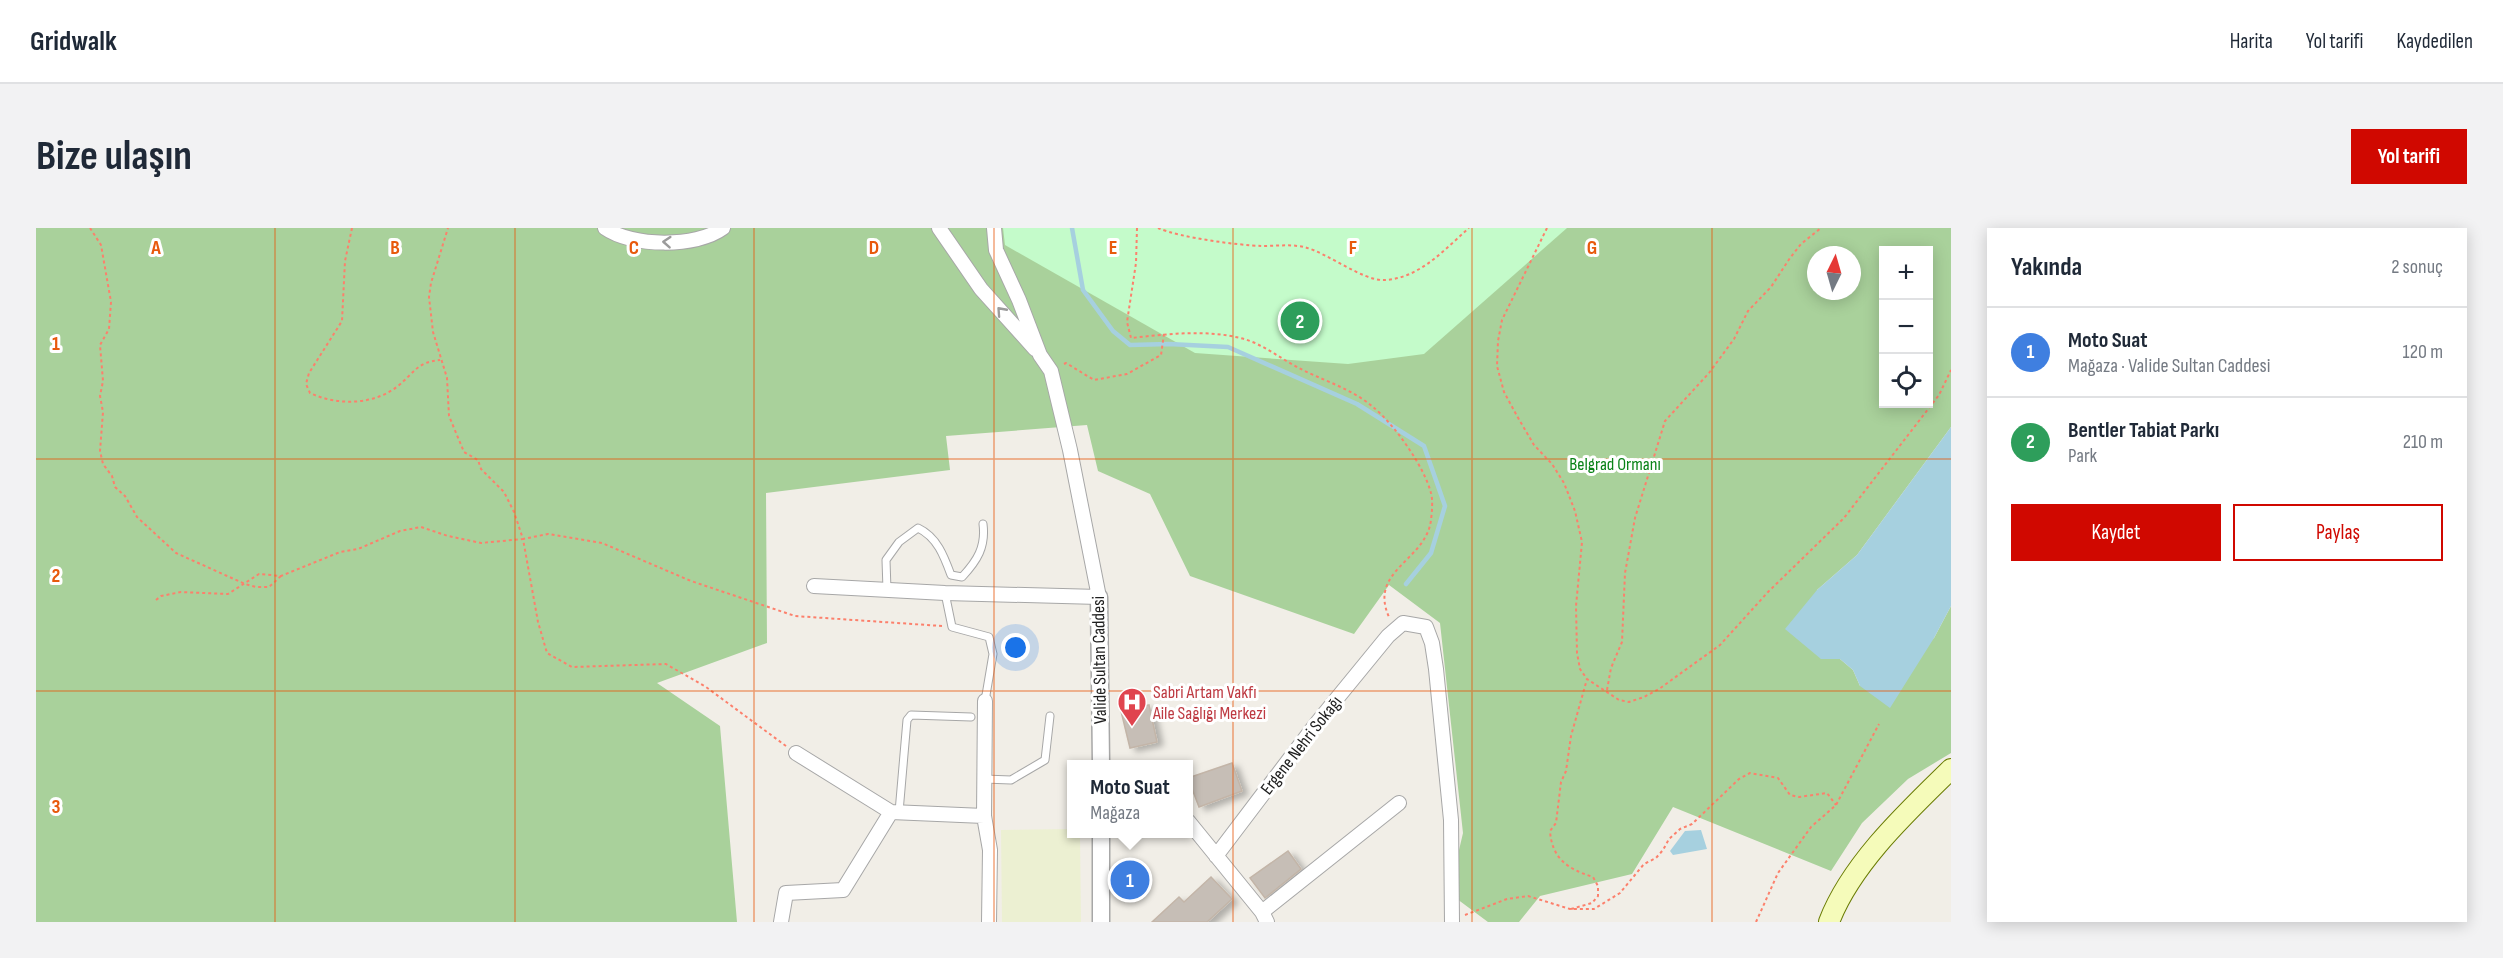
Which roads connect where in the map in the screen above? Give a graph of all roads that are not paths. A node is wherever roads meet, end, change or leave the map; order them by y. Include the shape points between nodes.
1 (605, 228) edge
2 (723, 228) edge
3 (939, 228) edge
4 (994, 228) edge
5 (1040, 355) junction
6 (983, 525) dead end
7 (962, 577) junction
8 (814, 586) dead end
9 (887, 590) junction
10 (945, 593) junction
11 (964, 594) junction
12 (1099, 597) junction
13 (985, 700) joint
14 (1050, 716) dead end
15 (971, 717) dead end
16 (796, 753) road end
17 (1101, 760) edge
18 (1951, 769) edge
19 (983, 779) junction
20 (1399, 802) dead end
21 (895, 812) junction
22 (984, 816) junction
23 (1193, 827) edge
24 (1101, 838) edge
25 (1216, 856) junction
26 (1265, 917) edge
27 (1455, 921) edge
28 (781, 922) edge
29 (989, 922) edge
30 (1101, 922) edge
31 (1829, 922) edge

2 -> 1 street via 685,243 616,236
5 -> 3 street via 981,289
4 - 5 street via 996,250
5 - 12 street, Valide Sultan Caddesi via 1051,371 1071,450
6 - 7 lane via 985,539 975,563
7 - 9 lane via 951,575 930,533 918,528 899,542 886,560
7 - 11 lane
8 - 9 street
9 - 10 street
10 - 11 street
10 - 13 lane via 952,627 989,637 993,654
11 - 12 street
12 - 17 street, Valide Sultan Caddesi
13 - 19 street
14 - 19 lane via 1045,760 1011,780
15 - 21 lane via 911,715 907,720
16 - 21 street
18 - 31 main road via 1908,810 1849,882
19 - 22 street
20 - 26 street
21 - 22 street
21 - 28 street via 843,890 786,892
22 - 29 street via 990,850
23 - 25 street
24 - 30 street
25 - 26 street
25 - 27 street, Ergene Nehri Sokağı via 1316,724 1392,633 1403,623 1412,623 1426,627 1432,643 1451,820

